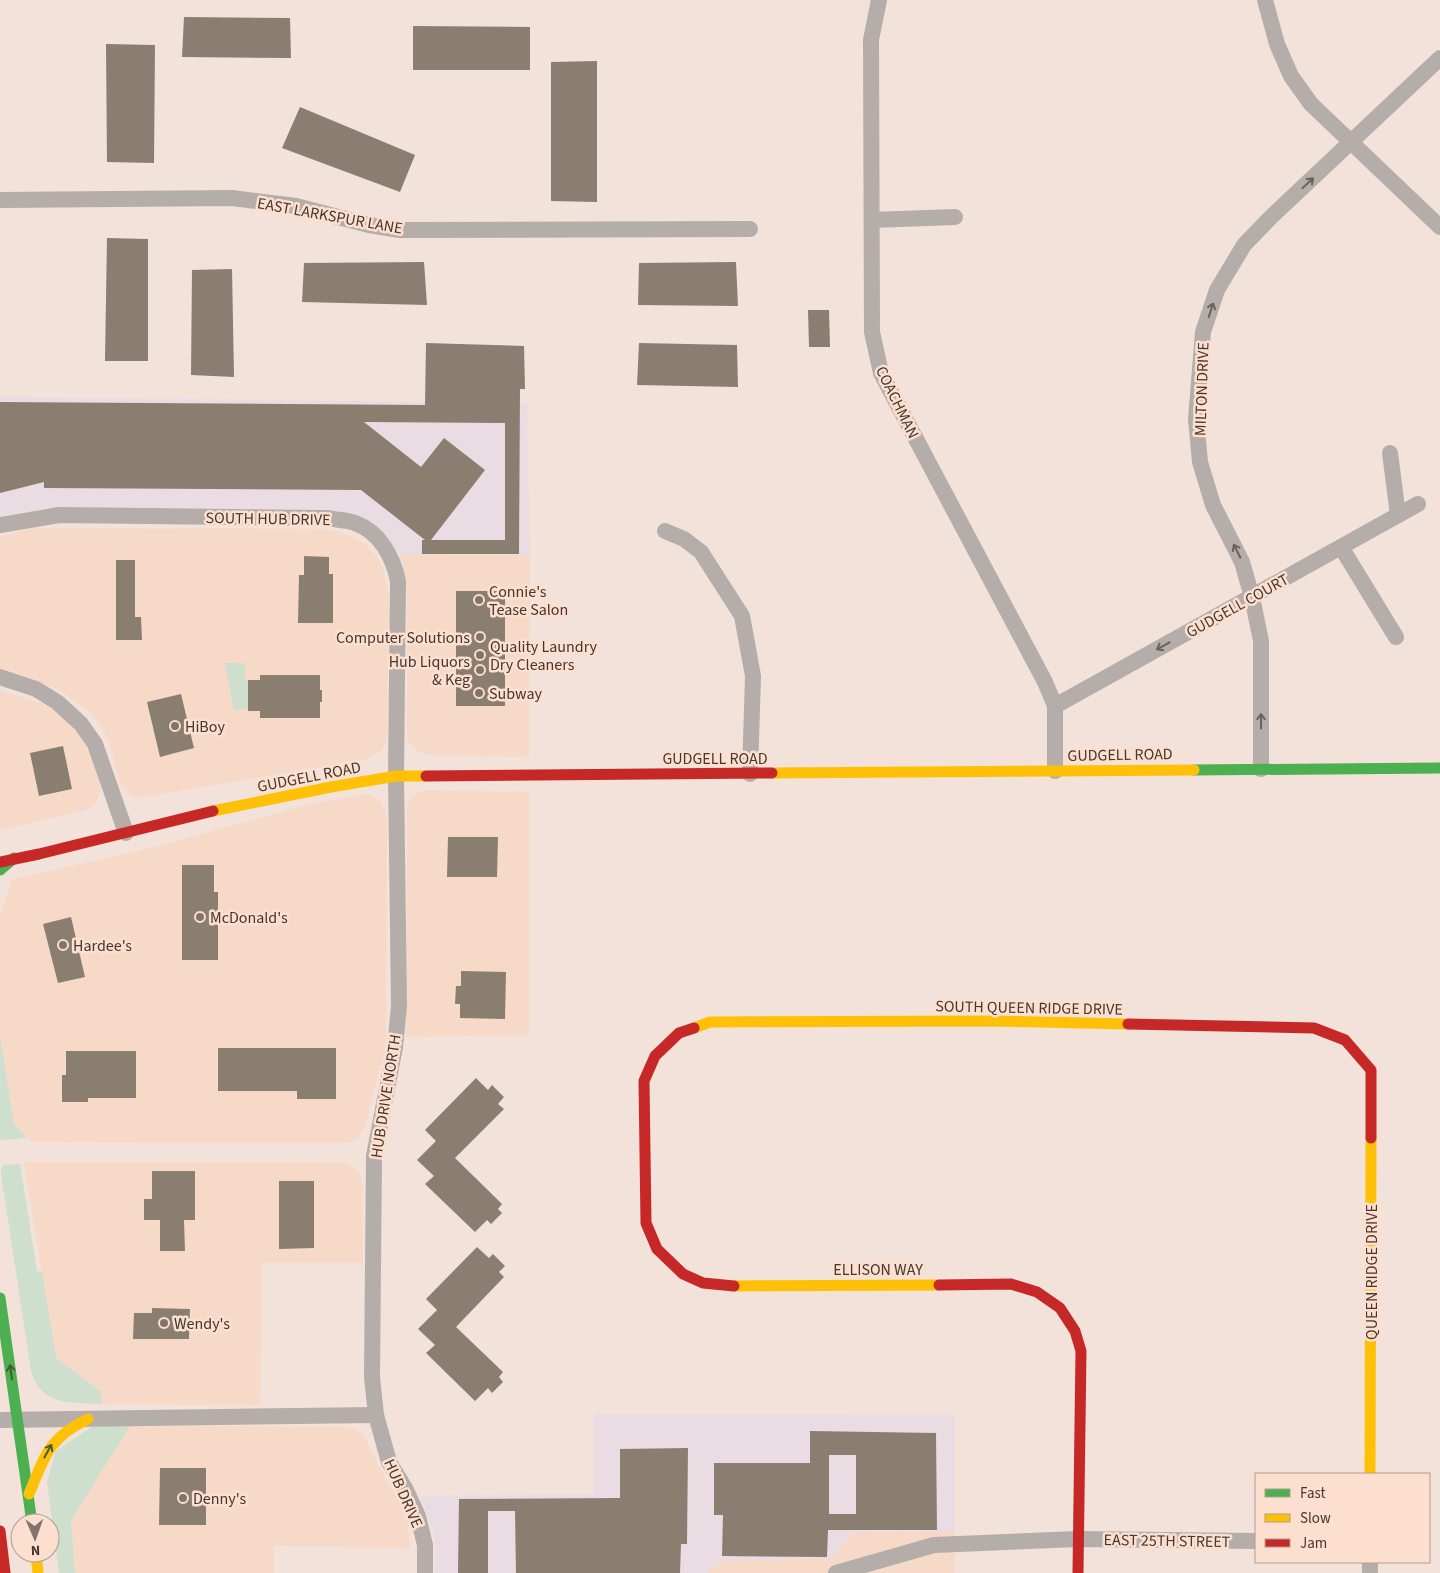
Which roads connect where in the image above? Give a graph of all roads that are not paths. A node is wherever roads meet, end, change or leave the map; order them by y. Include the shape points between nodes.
1 (879, 0) edge
2 (1265, 0) edge
3 (1440, 58) edge
4 (1350, 143) junction
5 (0, 200) edge
6 (955, 218) dead end
7 (872, 220) junction
8 (1440, 228) edge
9 (750, 229) dead end
10 (1390, 453) dead end
11 (1418, 504) dead end
12 (1398, 515) junction
13 (0, 525) edge
14 (665, 531) dead end
15 (1341, 547) junction
16 (1252, 597) junction
17 (1396, 637) dead end
18 (0, 677) edge
19 (1055, 706) junction
20 (1440, 768) edge
21 (1261, 769) junction
22 (1055, 771) junction
23 (750, 774) junction
24 (396, 776) junction
25 (126, 833) junction
26 (0, 854) edge
27 (14, 858) junction
28 (0, 862) edge
29 (0, 870) edge
30 (675, 1037) joint
31 (1371, 1070) joint
32 (0, 1298) edge
33 (376, 1415) junction
34 (88, 1419) junction
35 (0, 1420) edge
36 (18, 1420) junction
37 (1370, 1473) edge
38 (29, 1496) junction
39 (31, 1513) edge
40 (0, 1531) edge
41 (1078, 1539) junction
42 (1255, 1541) edge
43 (5, 1573) edge
44 (425, 1573) edge
45 (836, 1573) edge
46 (1078, 1573) edge

1 - 7 street, COACHMAN via 871,40
2 - 4 street via 1276,44 1290,76 1311,104
3 - 4 street, MILTON DRIVE
4 - 8 street
16 -> 4 street, MILTON DRIVE via 1242,562 1214,505 1200,462 1196,419 1203,332 1217,290 1244,245
5 - 9 street, EAST LARKSPUR LANE via 232,198 296,206 400,230
6 - 7 street
7 - 19 street, COACHMAN via 872,332 881,373
10 - 12 street
11 - 12 street, GUDGELL COURT
12 - 15 street, GUDGELL COURT
13 - 24 street, SOUTH HUB DRIVE via 59,515 328,518 356,524 375,536 394,565 398,581
14 - 23 street via 684,539 701,552 742,616 753,676
15 - 16 street, GUDGELL COURT
15 - 17 street
16 -> 19 street, GUDGELL COURT
21 -> 16 street, MILTON DRIVE via 1260,641
18 - 25 street via 36,689 57,702 81,724 95,744
19 - 22 street, COACHMAN
20 - 21 main road, GUDGELL ROAD
21 - 22 main road, GUDGELL ROAD
22 - 23 main road, GUDGELL ROAD
23 - 24 main road, GUDGELL ROAD
24 - 25 main road, GUDGELL ROAD via 231,807
24 - 33 street, HUB DRIVE NORTH via 399,1006 395,1048 374,1156 372,1377
25 - 27 main road, GUDGELL ROAD
26 - 27 main road
27 - 28 main road, GUDGELL ROAD
27 - 29 main road
30 - 31 main road, SOUTH QUEEN RIDGE DRIVE via 710,1022 990,1021 1314,1028 1344,1040
30 - 41 main road, ELLISON WAY via 655,1056 644,1080 646,1223 658,1250 683,1274 703,1283 724,1286 1011,1284 1037,1292 1060,1308 1075,1331 1081,1352
31 - 37 main road, QUEEN RIDGE DRIVE
36 -> 32 main road
33 - 34 street
33 - 44 street, HUB DRIVE via 388,1462 418,1516 426,1545
34 - 36 street
38 -> 34 main road via 46,1453 54,1442 64,1430
35 - 36 street
36 - 38 main road
38 - 39 main road
40 - 43 main road
41 - 42 street, EAST 25TH STREET
41 - 45 street, EAST 25TH STREET via 934,1545
41 - 46 main road, ELLISON WAY

